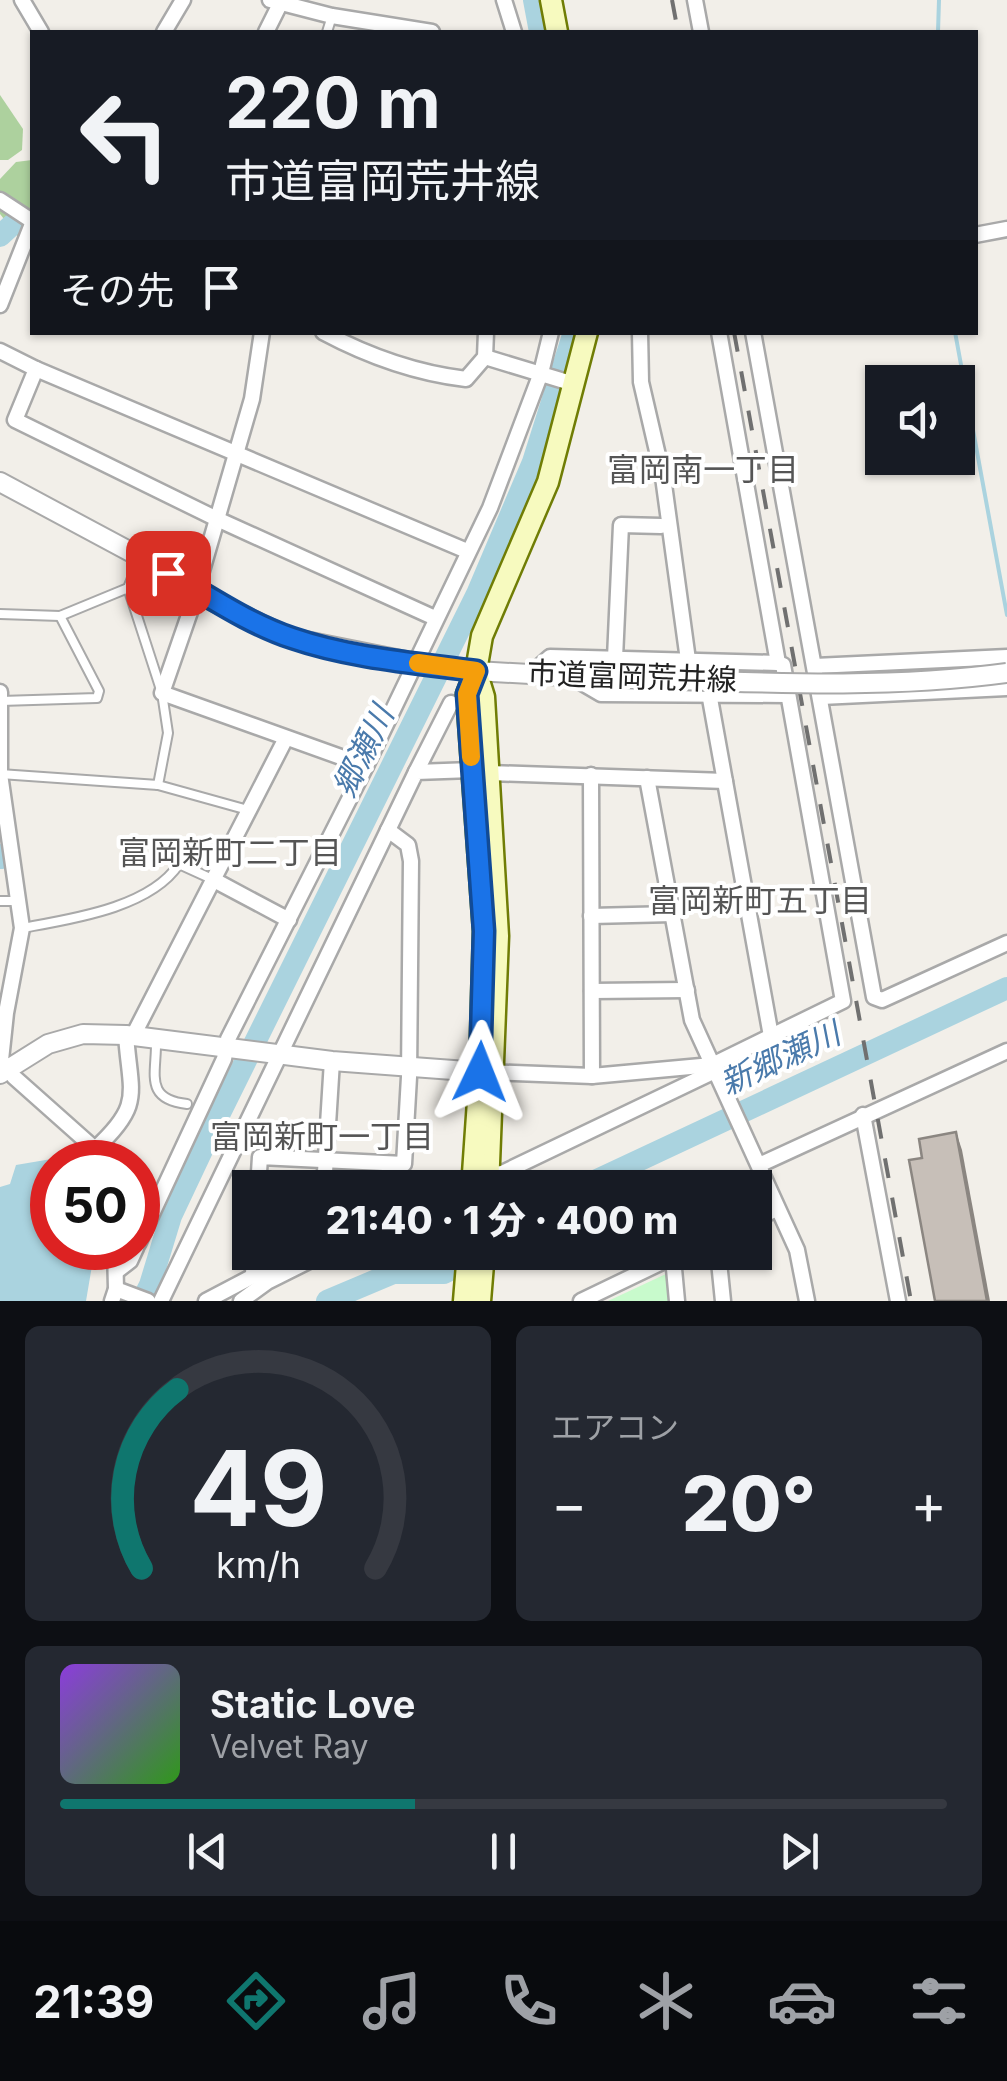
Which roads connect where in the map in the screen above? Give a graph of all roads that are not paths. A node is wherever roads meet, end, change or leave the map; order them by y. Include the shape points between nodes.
1 (22, 0) edge
2 (184, 0) edge
3 (504, 0) edge
4 (551, 0) edge
5 (695, 0) edge
6 (275, 2) edge
7 (319, 5) edge
8 (332, 16) junction
9 (41, 30) edge
10 (165, 30) edge
11 (267, 30) edge
12 (327, 30) edge
13 (420, 30) edge
14 (513, 30) edge
15 (557, 30) edge
16 (701, 30) edge
17 (0, 200) edge
18 (30, 221) edge
19 (30, 227) edge
20 (1007, 229) edge
21 (978, 234) edge
22 (0, 305) edge
23 (262, 335) edge
24 (329, 335) edge
25 (486, 335) edge
26 (550, 335) edge
27 (586, 335) edge
28 (640, 335) edge
29 (720, 335) edge
30 (755, 335) edge
31 (0, 351) edge
32 (485, 357) junction
33 (36, 368) junction
34 (540, 373) junction
35 (574, 384) junction
36 (236, 455) junction
37 (0, 482) edge
38 (217, 518) junction
39 (661, 526) dead end
40 (467, 551) junction
41 (140, 557) junction
42 (128, 588) junction
43 (196, 589) junction
44 (0, 614) edge
45 (60, 616) junction
46 (435, 618) junction
47 (1007, 657) edge
48 (616, 658) junction
49 (688, 660) junction
50 (416, 663) junction
51 (778, 663) junction
52 (815, 666) junction
53 (466, 670) junction
54 (1007, 673) edge
55 (532, 674) junction
56 (576, 676) junction
57 (1007, 688) edge
58 (0, 692) edge
59 (709, 692) junction
60 (162, 693) junction
61 (787, 695) junction
62 (821, 697) junction
63 (1, 701) edge
64 (452, 703) dead end
65 (286, 738) junction
66 (366, 766) junction
67 (416, 772) junction
68 (481, 772) junction
69 (0, 774) edge
70 (591, 775) junction
71 (648, 778) junction
72 (725, 781) junction
73 (158, 785) junction
74 (248, 810) junction
75 (388, 830) junction
76 (214, 880) junction
77 (0, 901) edge
78 (18, 901) junction
79 (672, 914) junction
80 (591, 916) junction
81 (289, 920) junction
82 (22, 928) junction
83 (1007, 943) edge
84 (687, 990) junction
85 (592, 991) junction
86 (3, 1012) edge
87 (130, 1036) junction
88 (771, 1036) junction
89 (156, 1040) junction
90 (226, 1048) junction
91 (1007, 1050) edge
92 (276, 1056) junction
93 (332, 1061) junction
94 (410, 1067) junction
95 (713, 1068) junction
96 (3, 1072) edge
97 (487, 1072) junction
98 (592, 1076) junction
99 (187, 1104) dead end
100 (862, 1114) junction
101 (80, 1140) edge
102 (108, 1140) edge
103 (326, 1160) junction
104 (759, 1164) junction
105 (259, 1170) edge
106 (325, 1170) edge
107 (483, 1170) edge
108 (508, 1170) edge
109 (160, 1197) edge
110 (777, 1208) junction
111 (772, 1210) edge
112 (253, 1270) edge
113 (261, 1270) edge
114 (291, 1270) edge
115 (470, 1270) edge
116 (480, 1270) edge
117 (646, 1270) edge
118 (678, 1270) edge
119 (720, 1270) edge
120 (117, 1271) edge
121 (253, 1274) junction
122 (117, 1294) edge
123 (473, 1297) edge
124 (148, 1301) edge
125 (160, 1301) edge
126 (206, 1301) edge
127 (240, 1301) edge
128 (580, 1301) edge
129 (677, 1301) edge
130 (723, 1301) edge
131 (807, 1301) edge
132 (898, 1301) edge

1 - 9 street
2 - 10 street
3 - 14 street
4 - 15 main road
5 - 16 street
6 - 7 street
6 - 11 street
7 - 8 street
8 - 12 lane
8 - 13 street
17 - 18 street
19 - 22 street
20 - 21 street
23 - 36 street
24 - 32 street via 432,375 466,380
25 - 32 street
26 - 34 street
27 - 35 main road
28 - 49 street via 641,382
29 - 51 street
30 - 52 street
31 - 33 street
32 - 34 street
33 - 36 street
33 - 38 street via 14,420
34 - 35 street
34 - 40 street
35 - 53 main road via 548,482
36 - 38 street
36 - 40 street
37 - 41 street, 市道富岡荒井線
38 - 43 street
38 - 46 street
39 - 48 street via 621,524
40 - 46 street
41 - 42 lane
41 - 43 street, 市道富岡荒井線
42 - 45 lane
42 - 60 lane
43 - 50 street, 市道富岡荒井線 via 291,638
43 - 60 street
44 - 45 lane
45 - 63 lane via 97,698
46 - 50 street
47 - 52 street
48 - 49 street
48 - 55 street via 550,657
49 - 51 street
50 - 53 street, 市道富岡荒井線
50 - 66 street
51 - 61 street via 784,665
52 - 62 street
53 - 55 street, 市道富岡荒井線
53 - 68 main road
54 - 56 street, 市道富岡荒井線, bridge via 827,682
55 - 56 street, 市道富岡荒井線
56 - 59 street via 600,694
57 - 62 street
58 - 63 street
59 - 61 street
59 - 72 street
60 - 65 street
60 - 73 lane via 168,733
61 - 88 street via 842,1002
62 - 83 street via 874,997 882,1000
63 - 69 street
64 - 67 street
65 - 66 street
65 - 74 street
66 - 81 street
67 - 68 street
67 - 75 street
68 - 70 street
68 - 97 main road
69 - 73 lane
69 - 78 street
70 - 71 street
70 - 80 street
71 - 72 street
71 - 79 street
72 - 88 street
73 - 74 lane
74 - 76 street
75 - 92 street
75 - 94 street via 408,845 410,862
76 - 81 street
76 - 82 lane via 179,864 170,878 137,897
76 - 87 street
77 - 78 lane
78 - 82 street
79 - 80 street
79 - 84 street
80 - 85 street
81 - 90 street
82 - 86 street
84 - 85 street
84 - 95 street
85 - 98 street
86 - 96 street
87 - 89 street
87 - 96 street via 83,1034 48,1044
87 - 102 street via 132,1103
88 - 95 street
89 - 90 street
89 - 99 lane via 158,1092
90 - 92 street
90 - 109 street
91 - 100 street
92 - 93 street
92 - 125 street
93 - 94 street
93 - 103 street
94 - 97 street
94 - 103 street via 404,1164
95 - 98 street
95 - 104 street
95 - 108 street
96 - 101 street
97 - 98 street
97 - 107 main road
100 - 104 street
100 - 132 street
103 - 105 street via 260,1157
103 - 106 street
104 - 110 street
110 - 111 street
110 - 131 street via 797,1250
112 - 121 street
113 - 121 street
114 - 127 street
115 - 123 main road
116 - 123 main road
117 - 128 street
118 - 129 street
119 - 130 street
120 - 122 street
121 - 126 street
122 - 124 street

